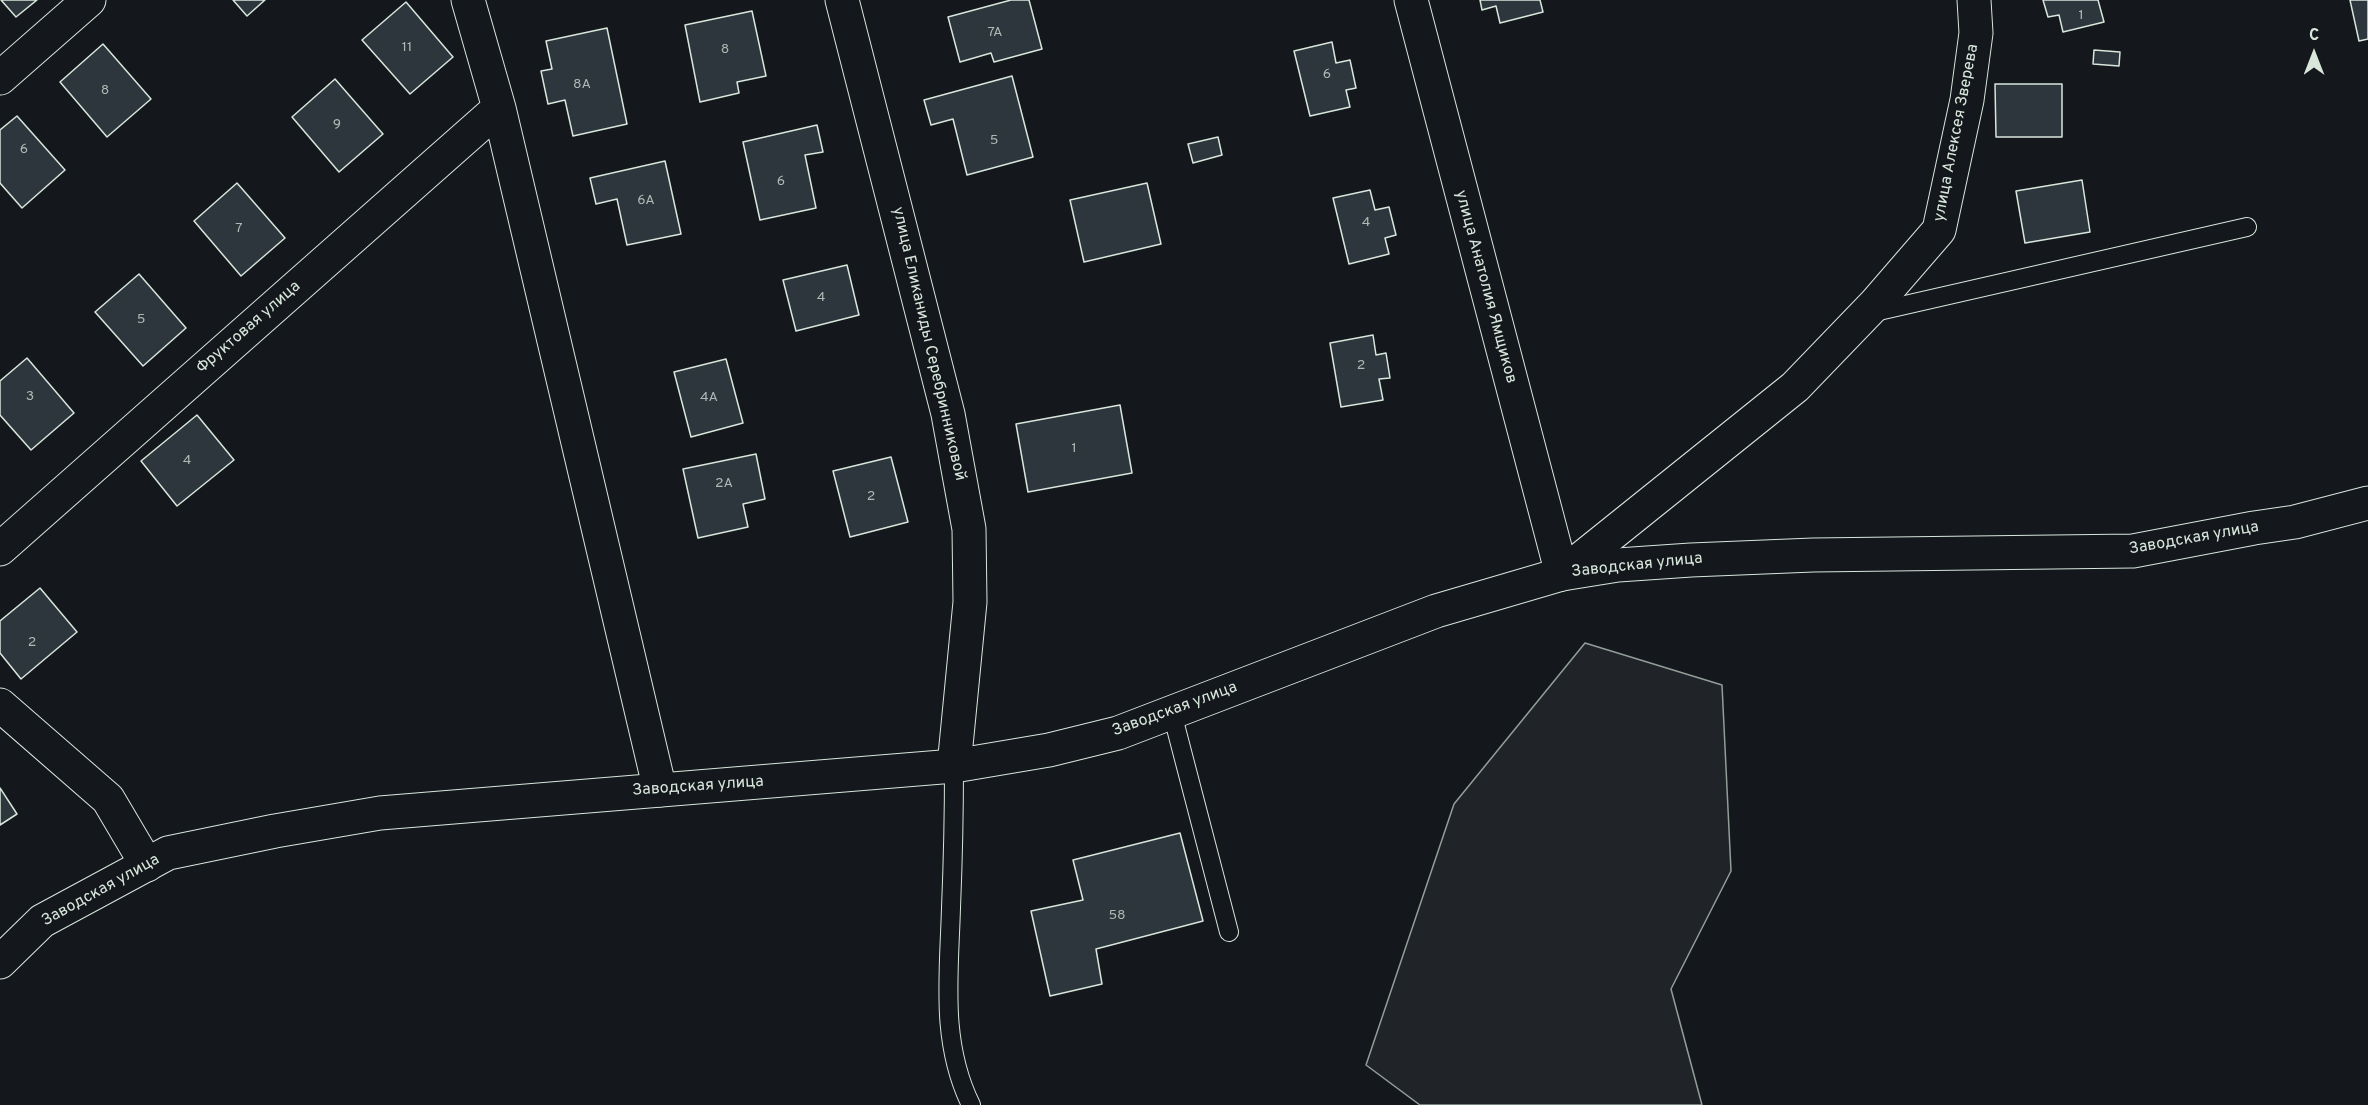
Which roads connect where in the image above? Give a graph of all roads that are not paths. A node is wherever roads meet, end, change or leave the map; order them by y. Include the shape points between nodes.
1 (89, 0) edge
2 (468, 0) edge
3 (842, 0) edge
4 (1411, 0) edge
5 (1974, 0) edge
6 (0, 78) edge
7 (499, 108) junction
8 (2247, 227) dead end
9 (1865, 314) junction
10 (2368, 503) edge
11 (0, 549) edge
12 (1562, 574) junction
13 (0, 705) edge
14 (1172, 713) junction
15 (954, 766) junction
16 (660, 790) junction
17 (147, 865) junction
18 (1228, 932) dead end
19 (0, 962) edge
20 (971, 1105) edge

1 - 6 street
2 - 7 street
3 - 15 street, улица Еликаниды Серебринниковой via 948,414 969,529 970,602
4 - 12 street, улица Анатолия Ямщиков
5 - 9 street, улица Алексея Зверева via 1976,33 1967,100 1939,230
7 - 11 street, Фруктовая улица
7 - 16 street
8 - 9 lane
9 - 12 street via 1795,387
10 - 12 street, Заводская улица via 2295,522 2133,551 1813,555 1618,565
12 - 14 street, Заводская улица via 1436,611
13 - 17 street via 108,799
14 - 15 street, Заводская улица via 1083,742
14 - 18 lane
15 - 16 street, Заводская улица
15 - 20 lane via 949,1031 961,1084
16 - 17 street, Заводская улица via 380,813 168,853
17 - 19 street, Заводская улица via 42,921

